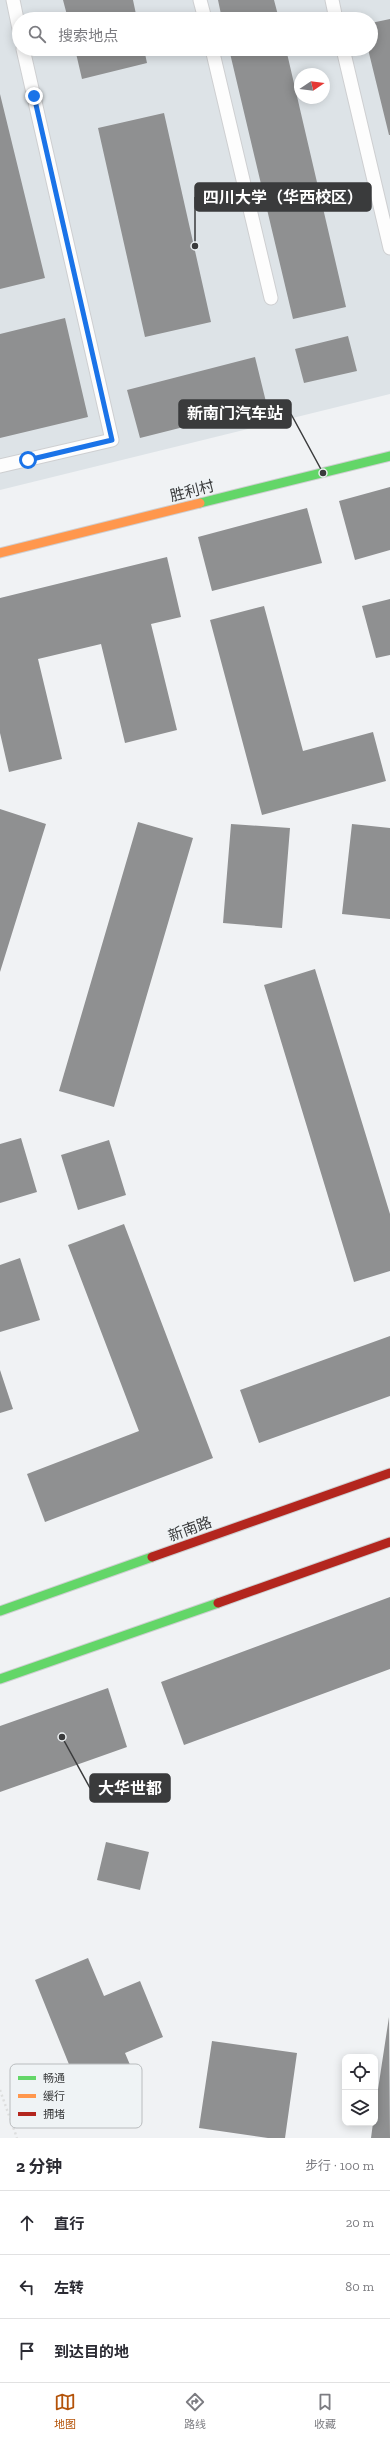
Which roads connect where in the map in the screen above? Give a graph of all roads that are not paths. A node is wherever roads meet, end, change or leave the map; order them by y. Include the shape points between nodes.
1 (13, 0) edge
2 (200, 0) edge
3 (332, 0) edge
4 (15, 12) edge
5 (203, 12) edge
6 (335, 12) edge
7 (25, 56) edge
8 (214, 56) edge
9 (345, 56) edge
10 (390, 248) edge
11 (272, 298) dead end
12 (390, 456) edge
13 (0, 466) edge
14 (0, 553) edge
15 (390, 1473) edge
16 (390, 1542) edge
17 (0, 1611) edge
18 (0, 1679) edge

1 - 4 lane
2 - 5 lane
3 - 6 lane
7 - 13 lane via 112,440
8 - 11 lane
9 - 10 lane
12 - 14 main road, 胜利村
15 - 17 main road, 新南路
16 - 18 main road

